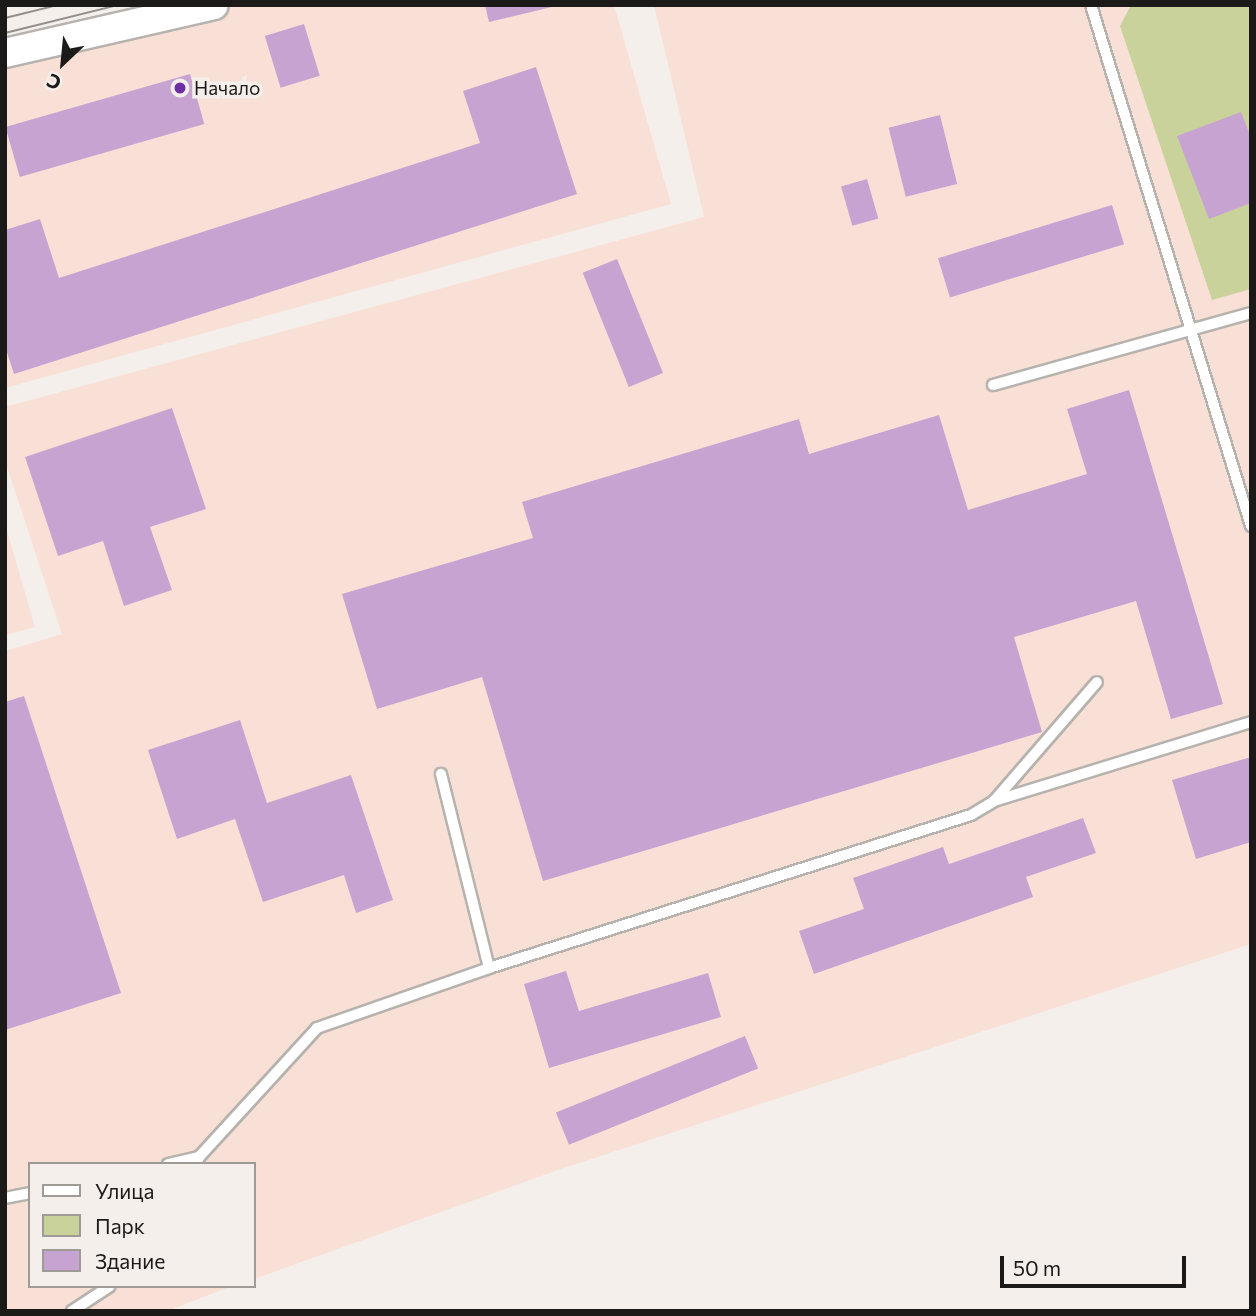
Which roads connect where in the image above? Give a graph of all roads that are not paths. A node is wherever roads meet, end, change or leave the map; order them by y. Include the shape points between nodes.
1 (214, 5) edge
2 (1091, 5) edge
3 (5, 53) edge
4 (1251, 313) edge
5 (1191, 330) junction
6 (993, 385) dead end
7 (1251, 526) edge
8 (1097, 682) dead end
9 (1251, 722) edge
10 (441, 774) dead end
11 (994, 801) junction
12 (489, 968) junction
13 (198, 1160) edge
14 (28, 1193) edge
15 (5, 1198) edge
16 (107, 1288) edge
17 (72, 1311) edge

1 - 3 main road
2 - 5 lane
4 - 5 lane
5 - 6 lane
5 - 7 lane
8 - 11 lane
9 - 11 lane
10 - 12 lane
11 - 12 lane via 950,822
12 - 13 lane via 317,1028
14 - 15 lane
16 - 17 lane

